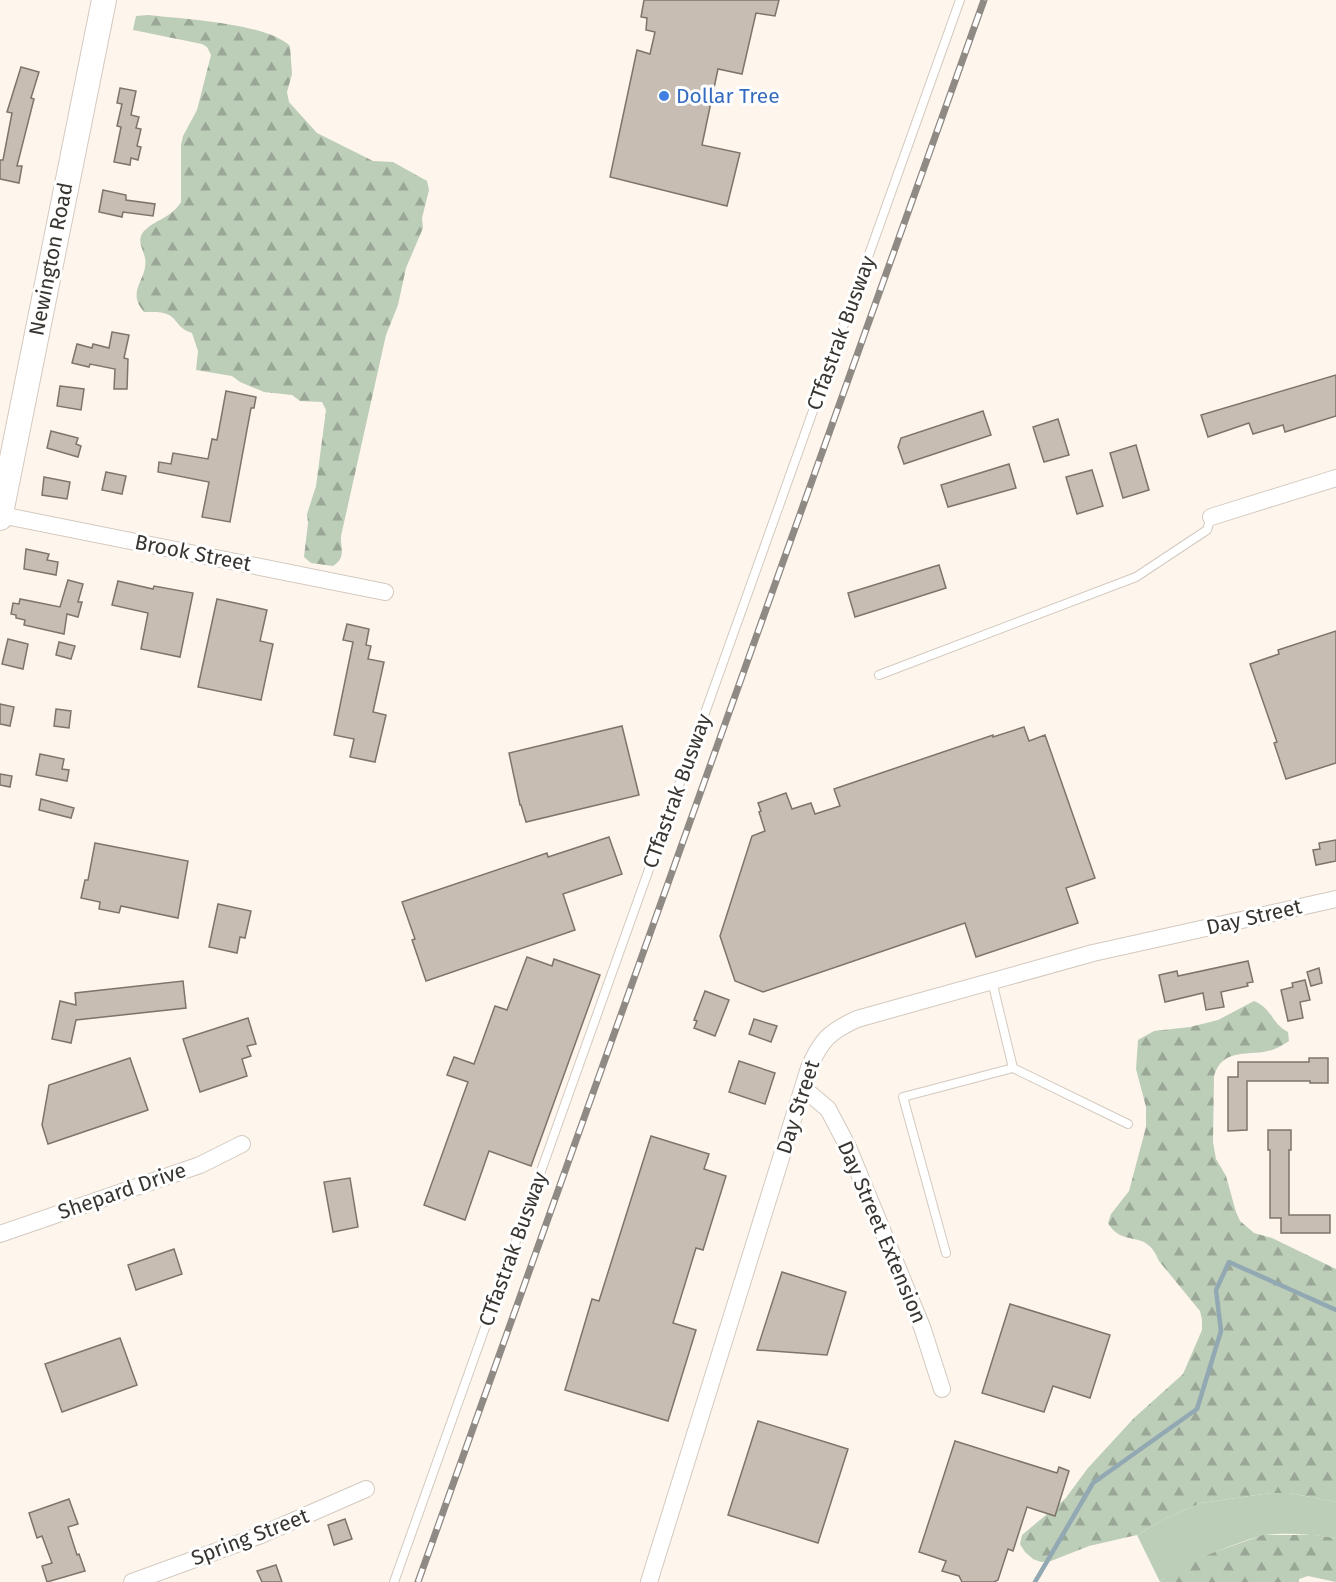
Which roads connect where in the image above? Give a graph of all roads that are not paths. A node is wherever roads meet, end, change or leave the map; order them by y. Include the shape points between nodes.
1 (104, 0) edge
2 (960, 0) edge
3 (1336, 478) edge
4 (0, 516) edge
5 (1211, 517) joint
6 (385, 592) dead end
7 (879, 675) dead end
8 (1336, 899) edge
9 (992, 981) junction
10 (1012, 1068) junction
11 (803, 1088) junction
12 (1128, 1124) dead end
13 (242, 1144) dead end
14 (0, 1234) edge
15 (946, 1253) dead end
16 (942, 1389) dead end
17 (366, 1489) dead end
18 (132, 1582) edge
19 (394, 1582) edge
20 (649, 1582) edge

1 - 4 main road, Newington Road
2 - 19 lane, CTfastrak Busway
3 - 5 street
4 - 6 street, Brook Street
5 - 7 lane via 1207,530 1136,577
8 - 9 street, Day Street
9 - 10 lane
9 - 11 street, Day Street via 857,1019 835,1029 818,1048
10 - 12 lane
10 - 15 lane via 903,1097
11 - 16 street, Day Street Extension via 828,1109 848,1147 922,1327
11 - 20 street, Day Street
13 - 14 street, Shepard Drive via 200,1165
17 - 18 street, Spring Street via 261,1535

